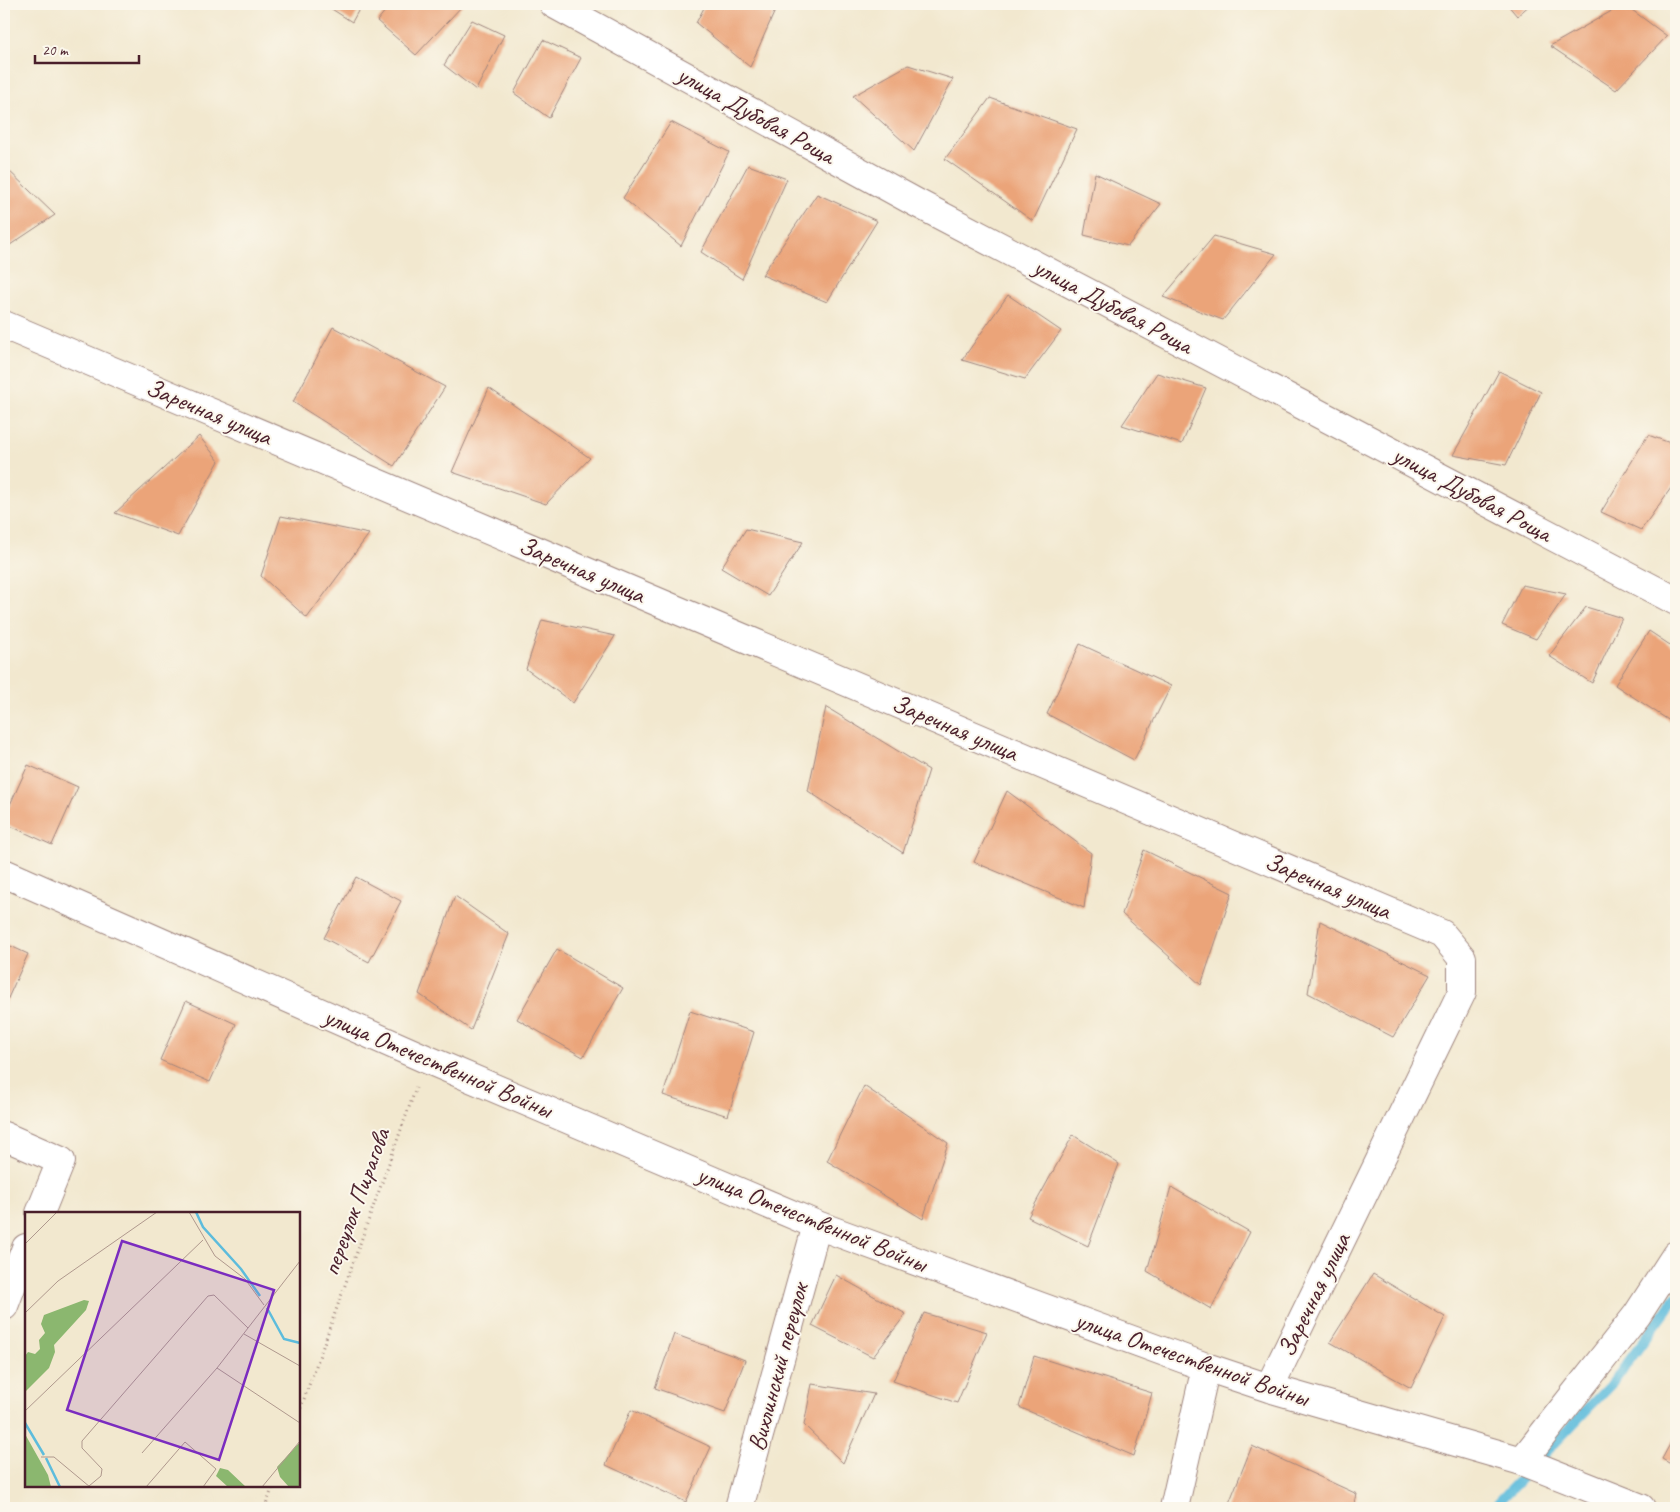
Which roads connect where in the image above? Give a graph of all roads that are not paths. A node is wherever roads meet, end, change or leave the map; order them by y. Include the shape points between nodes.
1 (554, 4) edge
2 (4, 325) edge
3 (1676, 601) edge
4 (4, 873) edge
5 (4, 1136) edge
6 (40, 1212) edge
7 (816, 1225) junction
8 (25, 1251) edge
9 (1676, 1255) edge
10 (4, 1306) edge
11 (1206, 1367) junction
12 (1269, 1388) junction
13 (1522, 1461) junction
14 (739, 1508) edge
15 (1174, 1508) edge
16 (1641, 1508) edge

1 - 3 street, улица Дубовая Роща via 916,202
2 - 12 street, Заречная улица via 1442,934 1462,958 1462,992
4 - 7 street, улица Отечественной Войны via 426,1059
5 - 6 street via 61,1160
7 - 11 street, улица Отечественной Войны
7 - 14 street, Вихлинский переулок
8 - 10 street
9 - 13 street via 1637,1315
11 - 12 street, улица Отечественной Войны
11 - 15 street
12 - 13 street, улица Отечественной Войны
13 - 16 street, улица Отечественной Войны

